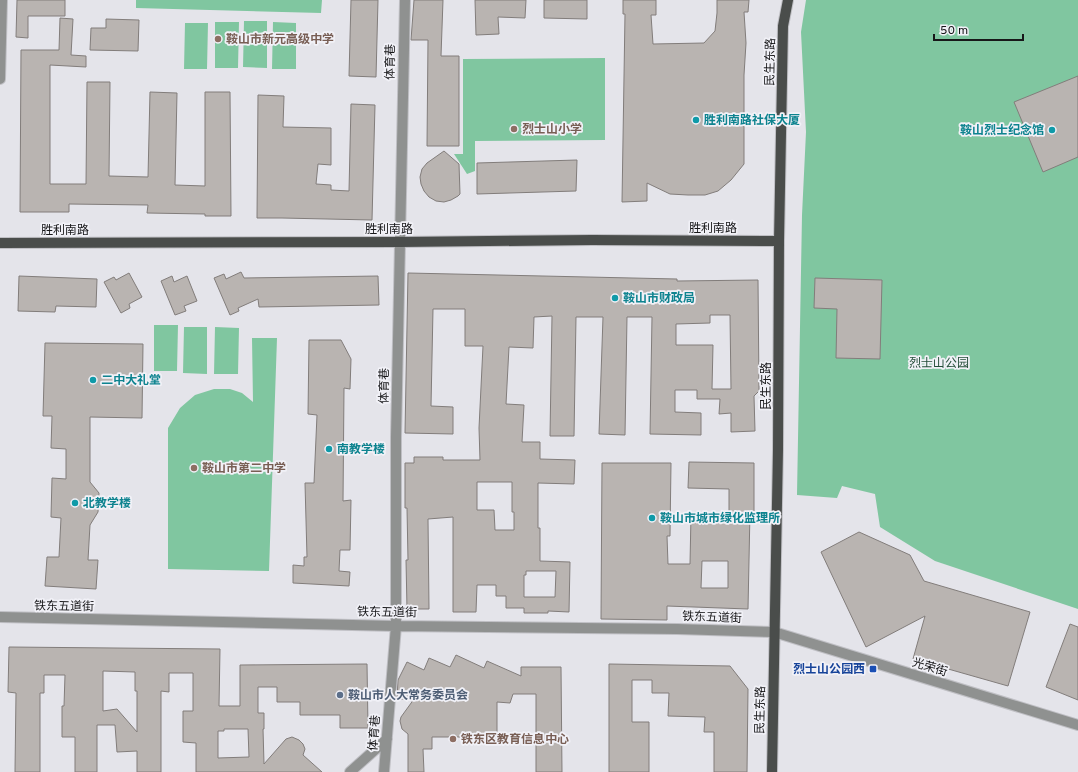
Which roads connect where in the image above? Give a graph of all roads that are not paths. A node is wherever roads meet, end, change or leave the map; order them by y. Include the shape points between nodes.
1 (2, 0) edge
2 (405, 0) edge
3 (788, 0) edge
4 (0, 79) edge
5 (779, 241) junction
6 (400, 242) junction
7 (0, 243) edge
8 (0, 617) edge
9 (396, 626) junction
10 (774, 632) junction
11 (1078, 725) edge
12 (387, 739) junction
13 (350, 772) edge
14 (384, 772) edge
15 (772, 772) edge

1 - 4 street
2 - 6 street, 体育巷
3 - 5 main road, 民生东路 via 783,26
5 - 6 main road, 胜利南路
5 - 10 main road, 民生东路
6 - 7 main road, 胜利南路
6 - 9 street, 体育巷
8 - 9 street, 铁东五道街
9 - 10 street, 铁东五道街
9 - 12 street, 体育巷
10 - 11 street, 光荣街
10 - 15 main road, 民生东路
12 - 13 street
12 - 14 street, 体育巷

